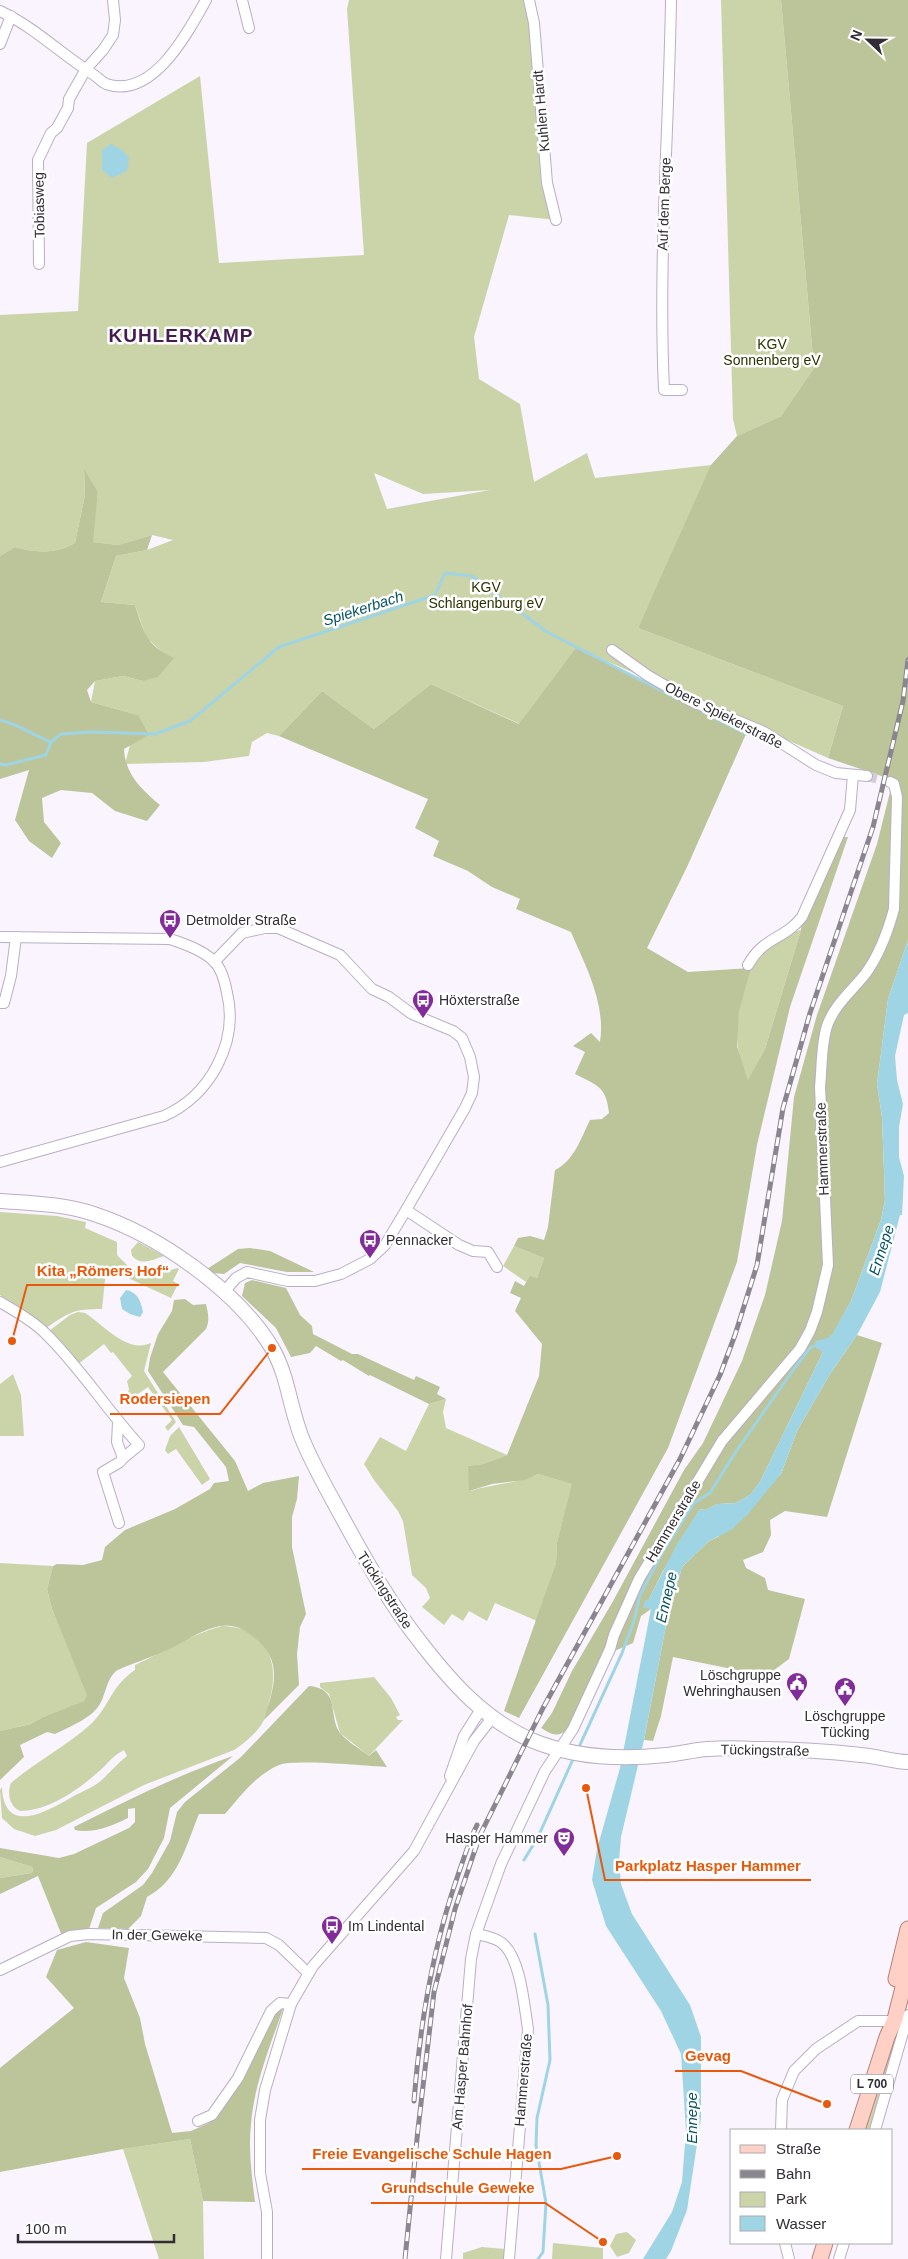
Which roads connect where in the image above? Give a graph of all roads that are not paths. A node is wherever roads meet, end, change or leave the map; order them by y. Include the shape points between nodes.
1 (113, 0) edge
2 (206, 0) edge
3 (242, 0) edge
4 (529, 0) edge
5 (672, 0) edge
6 (0, 11) edge
7 (11, 16) junction
8 (249, 28) dead end
9 (0, 44) edge
10 (86, 69) junction
11 (556, 220) dead end
12 (39, 264) dead end
13 (682, 390) dead end
14 (612, 650) dead end
15 (853, 775) junction
16 (867, 776) tunnel mouth
17 (890, 782) dead end
18 (0, 937) edge
19 (16, 937) junction
20 (214, 962) junction
21 (748, 965) dead end
22 (0, 1003) edge
23 (0, 1162) edge
24 (0, 1201) edge
25 (406, 1210) junction
26 (497, 1267) dead end
27 (224, 1292) junction
28 (0, 1302) edge
29 (118, 1423) junction
30 (123, 1458) junction
31 (119, 1523) dead end
32 (481, 1709) junction
33 (492, 1718) junction
34 (563, 1751) junction
35 (907, 1764) edge
36 (442, 1796) junction
37 (908, 1929) edge
38 (476, 1934) junction
39 (908, 1968) edge
40 (0, 1970) edge
41 (308, 1973) junction
42 (291, 2004) junction
43 (908, 2015) edge
44 (886, 2021) junction
45 (887, 2037) junction
46 (198, 2121) dead end
47 (781, 2129) edge
48 (857, 2129) edge
49 (876, 2129) edge
50 (786, 2244) edge
51 (825, 2244) edge
52 (844, 2244) edge
53 (268, 2259) edge
54 (446, 2259) edge
55 (509, 2259) edge
56 (789, 2259) edge
57 (820, 2259) edge
58 (839, 2259) edge

1 - 10 street, Tobiasweg via 113,35
2 - 10 street via 182,40 149,77 133,84 112,85
3 - 8 street
4 - 11 street, Kuhlen Hardt via 534,23 547,183
5 - 13 street, Auf dem Berge via 662,216 662,348 664,390
6 - 7 street
7 - 9 street
7 - 10 street
10 - 12 street, Tobiasweg via 38,160
14 - 15 street, Obere Spiekerstraße via 692,702 764,732 816,765 836,773
15 - 16 street
15 - 21 street via 850,810 802,918 790,930 762,946
17 - 34 street, Hammerstraße via 894,784 897,797 894,910 874,959 827,1026 822,1062 820,1087 828,1265 817,1312 800,1349 735,1424 639,1579
18 - 19 street
19 - 20 street via 170,939 189,945
19 - 22 street via 11,976 4,1004
20 - 23 street via 221,971 229,999 228,1031 215,1070 190,1101 164,1116
20 - 25 street via 242,933 278,928 340,955 372,990 389,997 412,1014 453,1030 462,1038 474,1077 472,1093
24 - 27 street, Tückingstraße via 68,1208 92,1213 124,1226 165,1248
25 - 26 street via 459,1246 488,1252
25 - 27 street via 370,1259 342,1274 314,1281 288,1281 247,1272 236,1278
27 - 32 street, Tückingstraße via 242,1309 272,1348 282,1369 295,1423 306,1449 370,1570 439,1666
28 - 29 street via 44,1332
29 - 30 street via 116,1442
29 - 30 street via 139,1445
30 - 31 street via 103,1472
32 - 33 street, Tückingstraße
32 - 36 street via 464,1736
33 - 34 street, Tückingstraße via 519,1734
33 - 36 street via 474,1741
34 - 35 street, Tückingstraße via 607,1757 651,1756 719,1748 788,1749 865,1755
34 - 38 street, Hammerstraße via 545,1771 501,1864
36 - 41 street via 414,1851
37 - 44 main road, L 700
38 - 54 street, Am Hasper Bahnhof via 471,1959
38 - 55 street, Hammerstraße via 504,1944 512,1958 522,1991 528,2029
39 - 45 main road, L 700
40 - 41 street, In der Geweke via 70,1936 89,1934 266,1938 279,1945
41 - 42 street
42 - 46 street via 280,2003 271,2011 238,2078 212,2115
42 - 53 street via 265,2090 260,2120 260,2173 267,2212
43 - 49 street
44 - 45 main road, L 700
44 - 47 street via 858,2022 816,2049 794,2071 782,2100
45 - 48 main road, L 700
50 - 56 street
51 - 57 main road
52 - 58 street

